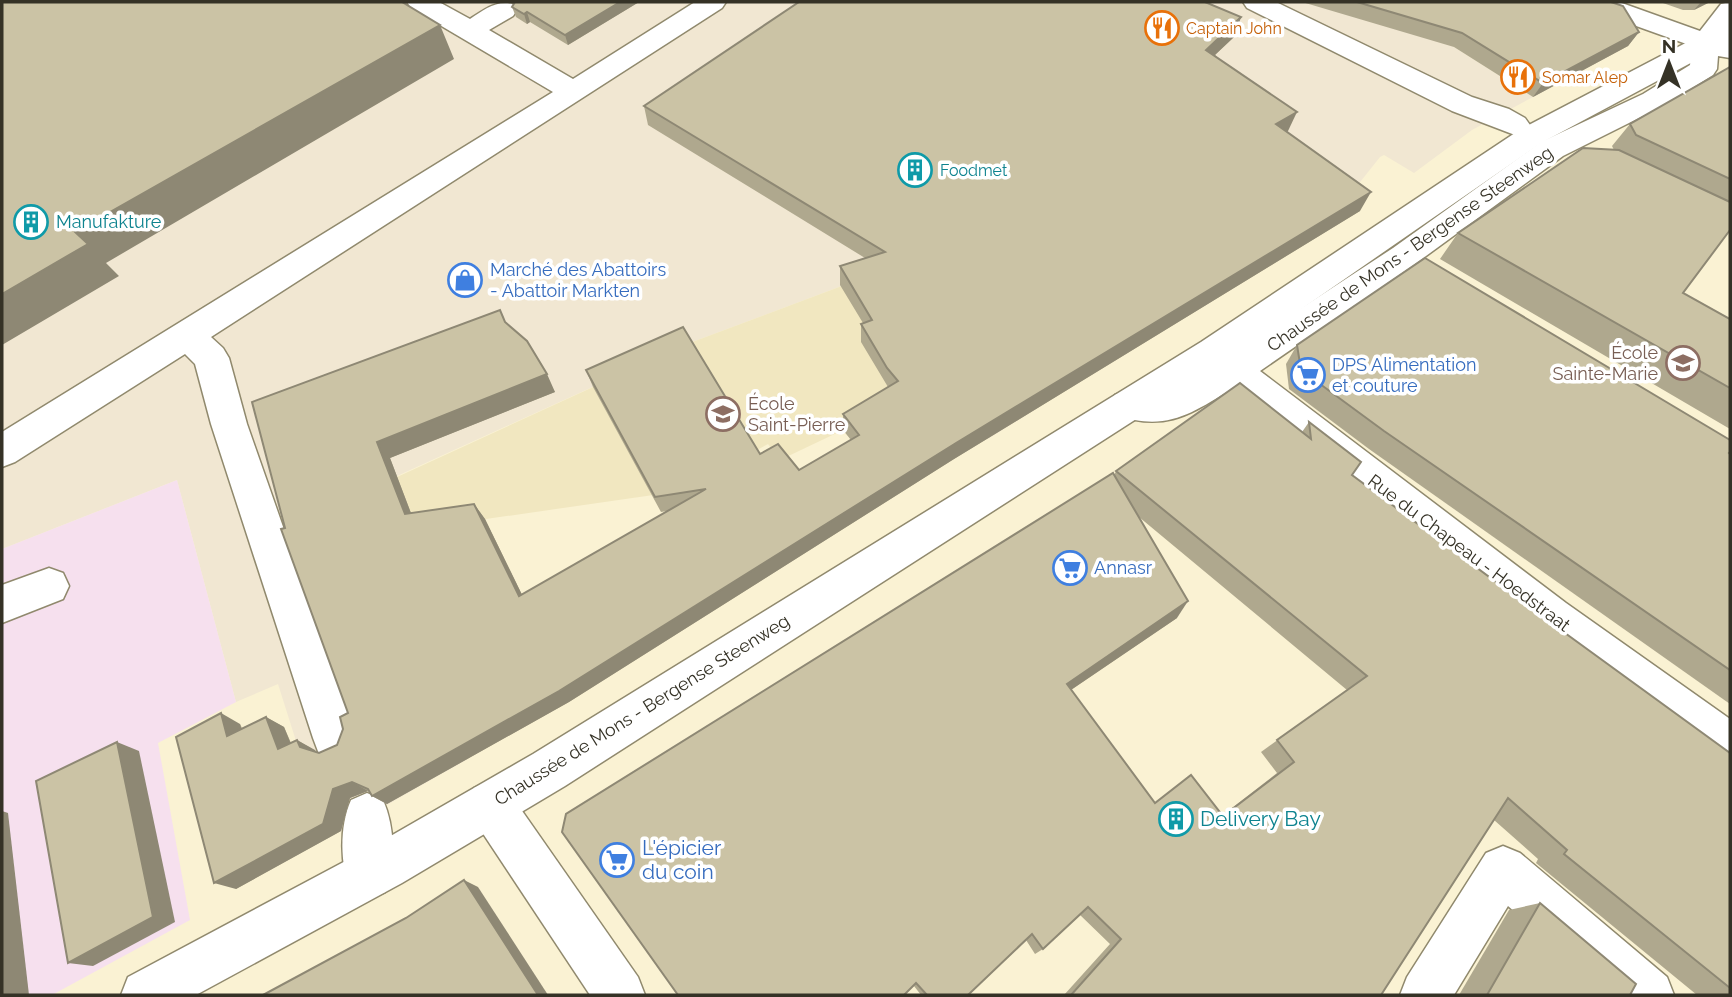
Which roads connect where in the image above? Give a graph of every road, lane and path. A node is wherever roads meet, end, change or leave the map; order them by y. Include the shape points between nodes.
1 (420, 2) edge
2 (713, 2) edge
3 (1256, 2) edge
4 (1595, 2) edge
5 (504, 10) dead end
6 (1730, 10) edge
7 (470, 30) junction
8 (1722, 41) edge
9 (572, 91) junction
10 (1539, 134) junction
11 (1595, 162) edge
12 (187, 335) junction
13 (1224, 361) junction
14 (2, 451) edge
15 (49, 586) dead end
16 (2, 604) edge
17 (335, 738) dead end
18 (1730, 746) edge
19 (490, 804) junction
20 (367, 816) dead end
21 (368, 875) junction
22 (146, 995) edge
23 (620, 995) edge
24 (1425, 995) edge
25 (1649, 995) edge

1 - 7 main road
2 - 9 main road
3 - 10 main road via 1450,98
4 - 8 main road
5 - 7 main road
6 - 8 main road, Chaussée de Mons - Bergense Steenweg
7 - 9 main road
8 - 10 main road, Chaussée de Mons - Bergense Steenweg
9 - 12 main road
10 - 11 main road
10 - 13 main road, Chaussée de Mons - Bergense Steenweg via 1436,199 1403,256
12 - 14 main road
12 - 17 main road via 211,358
13 - 18 main road, Rue du Chapeau - Hoedstraat via 1551,617
13 - 19 main road, Chaussée de Mons - Bergense Steenweg via 1172,407 1128,405
15 - 16 main road
19 - 21 main road, Chaussée de Mons - Bergense Steenweg
19 - 23 main road
20 - 21 main road
21 - 22 main road, Chaussée de Mons - Bergense Steenweg
24 - 25 main road via 1503,870

